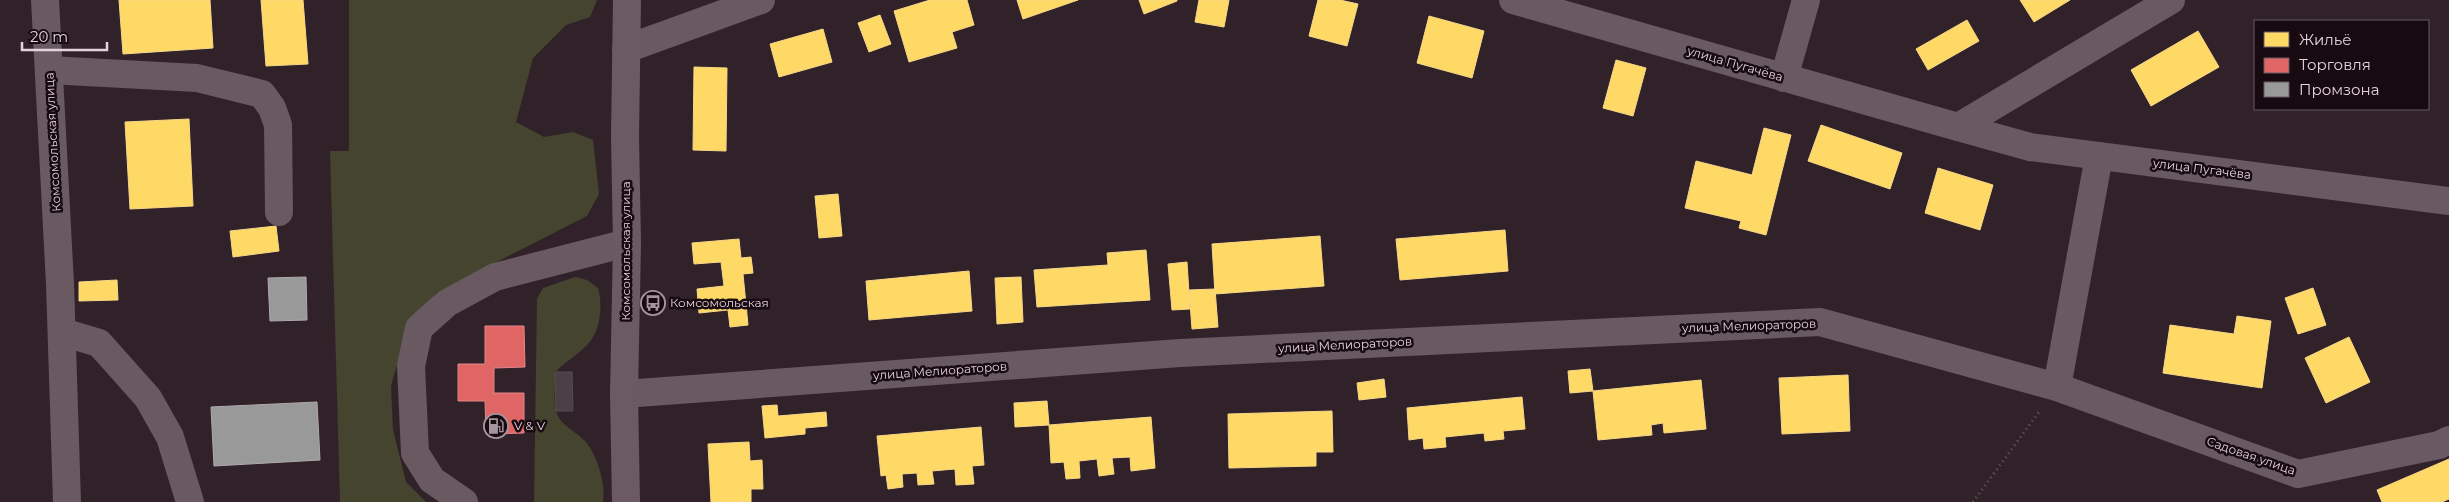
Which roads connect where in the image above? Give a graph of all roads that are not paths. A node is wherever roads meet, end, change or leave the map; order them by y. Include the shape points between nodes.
1 (45, 0) edge
2 (627, 0) edge
3 (761, 0) edge
4 (1513, 0) edge
5 (1806, 0) edge
6 (2172, 0) edge
7 (626, 49) junction
8 (49, 70) junction
9 (1784, 78) junction
10 (1958, 127) junction
11 (2099, 156) junction
12 (2449, 201) edge
13 (280, 212) dead end
14 (627, 243) junction
15 (62, 332) junction
16 (2058, 387) junction
17 (624, 394) junction
18 (2449, 440) edge
19 (68, 502) edge
20 (190, 502) edge
21 (464, 502) edge
22 (626, 502) edge

1 - 8 street, Комсомольская улица
2 - 7 main road, Комсомольская улица
3 - 7 street
4 - 9 street, улица Пугачёва
5 - 9 street
6 - 10 street
7 - 14 main road, Комсомольская улица
8 - 13 street via 197,78 262,94 278,125
8 - 15 street, Комсомольская улица
9 - 10 street, улица Пугачёва
10 - 11 street, улица Пугачёва via 2030,147
11 - 12 street, улица Пугачёва
11 - 16 street
14 - 17 main road, Комсомольская улица
14 - 21 street via 495,277 447,303 419,328 411,366 415,453 432,480
15 - 19 street, Комсомольская улица
15 - 20 street via 99,343 148,398 170,437
16 - 17 street, улица Мелиораторов via 1820,322 1180,353
16 - 18 street, Садовая улица via 2298,474 2439,445
17 - 22 main road, Комсомольская улица

